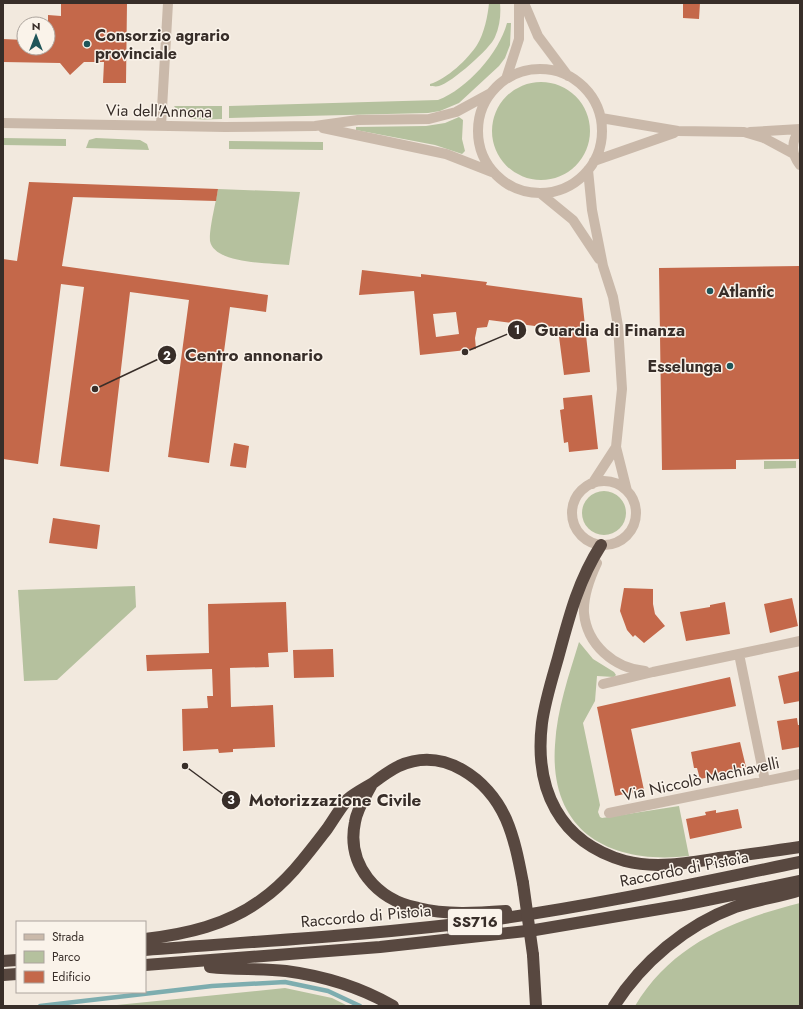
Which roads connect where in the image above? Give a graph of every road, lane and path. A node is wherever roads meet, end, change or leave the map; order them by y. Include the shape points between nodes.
1 (168, 3) edge
2 (519, 3) edge
3 (524, 3) edge
4 (568, 76) junction
5 (506, 79) junction
6 (491, 93) junction
7 (601, 118) junction
8 (3, 123) edge
9 (161, 126) junction
10 (315, 126) junction
11 (800, 130) edge
12 (678, 131) junction
13 (744, 132) junction
14 (794, 154) junction
15 (594, 161) junction
16 (800, 165) edge
17 (588, 170) junction
18 (495, 173) junction
19 (540, 193) junction
20 (604, 266) junction
21 (616, 447) junction
22 (592, 484) junction
23 (628, 491) junction
24 (604, 545) junction
25 (800, 641) edge
26 (739, 654) junction
27 (653, 672) junction
28 (603, 684) dead end
29 (800, 774) edge
30 (765, 781) junction
31 (373, 783) junction
32 (609, 813) dead end
33 (800, 847) edge
34 (800, 862) edge
35 (800, 881) edge
36 (800, 890) edge
37 (563, 908) junction
38 (146, 939) edge
39 (146, 950) edge
40 (16, 960) edge
41 (3, 961) edge
42 (179, 963) junction
43 (146, 965) edge
44 (16, 974) edge
45 (3, 975) edge
46 (393, 1006) edge
47 (536, 1006) edge
48 (614, 1006) edge

1 - 9 street
2 - 5 street via 518,39
3 - 4 street via 536,33
4 - 5 street, Via dell'Annona via 555,70 536,69
4 - 7 street, Via dell'Annona via 588,91
5 - 6 street, Via dell'Annona
6 - 10 street, Via dell'Annona via 465,109 439,118 358,120
6 - 18 street, Via dell'Annona via 480,116 478,134 485,159
7 - 12 street
7 - 15 street, Via dell'Annona via 602,138
8 - 9 street, Via dell'Annona
9 - 10 street, Via dell'Annona
10 - 18 street, Via dell'Annona via 446,154
11 - 13 street
11 - 14 street via 794,140
12 - 13 street
12 - 15 street
13 - 14 street via 764,138
14 - 16 street
15 - 17 street, Via dell'Annona
17 - 19 street, Via dell'Annona via 567,187
17 - 20 street via 592,210
18 - 19 street, Via dell'Annona via 516,188
19 - 20 street via 573,220
20 - 21 street via 613,297 621,351 622,396
21 - 22 street
21 - 23 street
22 - 23 street via 608,482
22 - 24 street via 582,490 576,498 572,520 576,530 584,538 593,544
23 - 24 street via 636,509 634,524 624,538
24 - 27 street via 590,580 584,604 585,620 598,647 612,660 627,668
24 - 33 highway via 587,567 574,599 543,717 540,762 555,810 573,833 592,847 626,861 638,863 686,863
25 - 26 street
26 - 27 street
26 - 30 street
27 - 28 street
29 - 30 street, Via Niccolò Machiavelli
30 - 32 street, Via Niccolò Machiavelli
31 - 37 highway via 355,822 354,847 364,874 387,896 410,906 448,913
31 - 38 highway via 348,800 303,860 278,887 261,900 242,913 194,931
31 - 47 highway, bridge via 400,766 436,761 470,774 480,781 495,799 506,819 518,855 533,955
34 - 37 highway, Raccordo di Pistoia / SS716
35 - 42 highway, Raccordo di Pistoia / SS716 via 683,905 535,930 380,948
36 - 48 highway via 733,908 674,941 657,954 634,978
37 - 39 highway, Raccordo di Pistoia / SS716 via 490,920 397,930
40 - 41 highway
42 - 43 highway, Raccordo di Pistoia / SS716
42 - 46 highway via 309,975 355,987
44 - 45 highway

